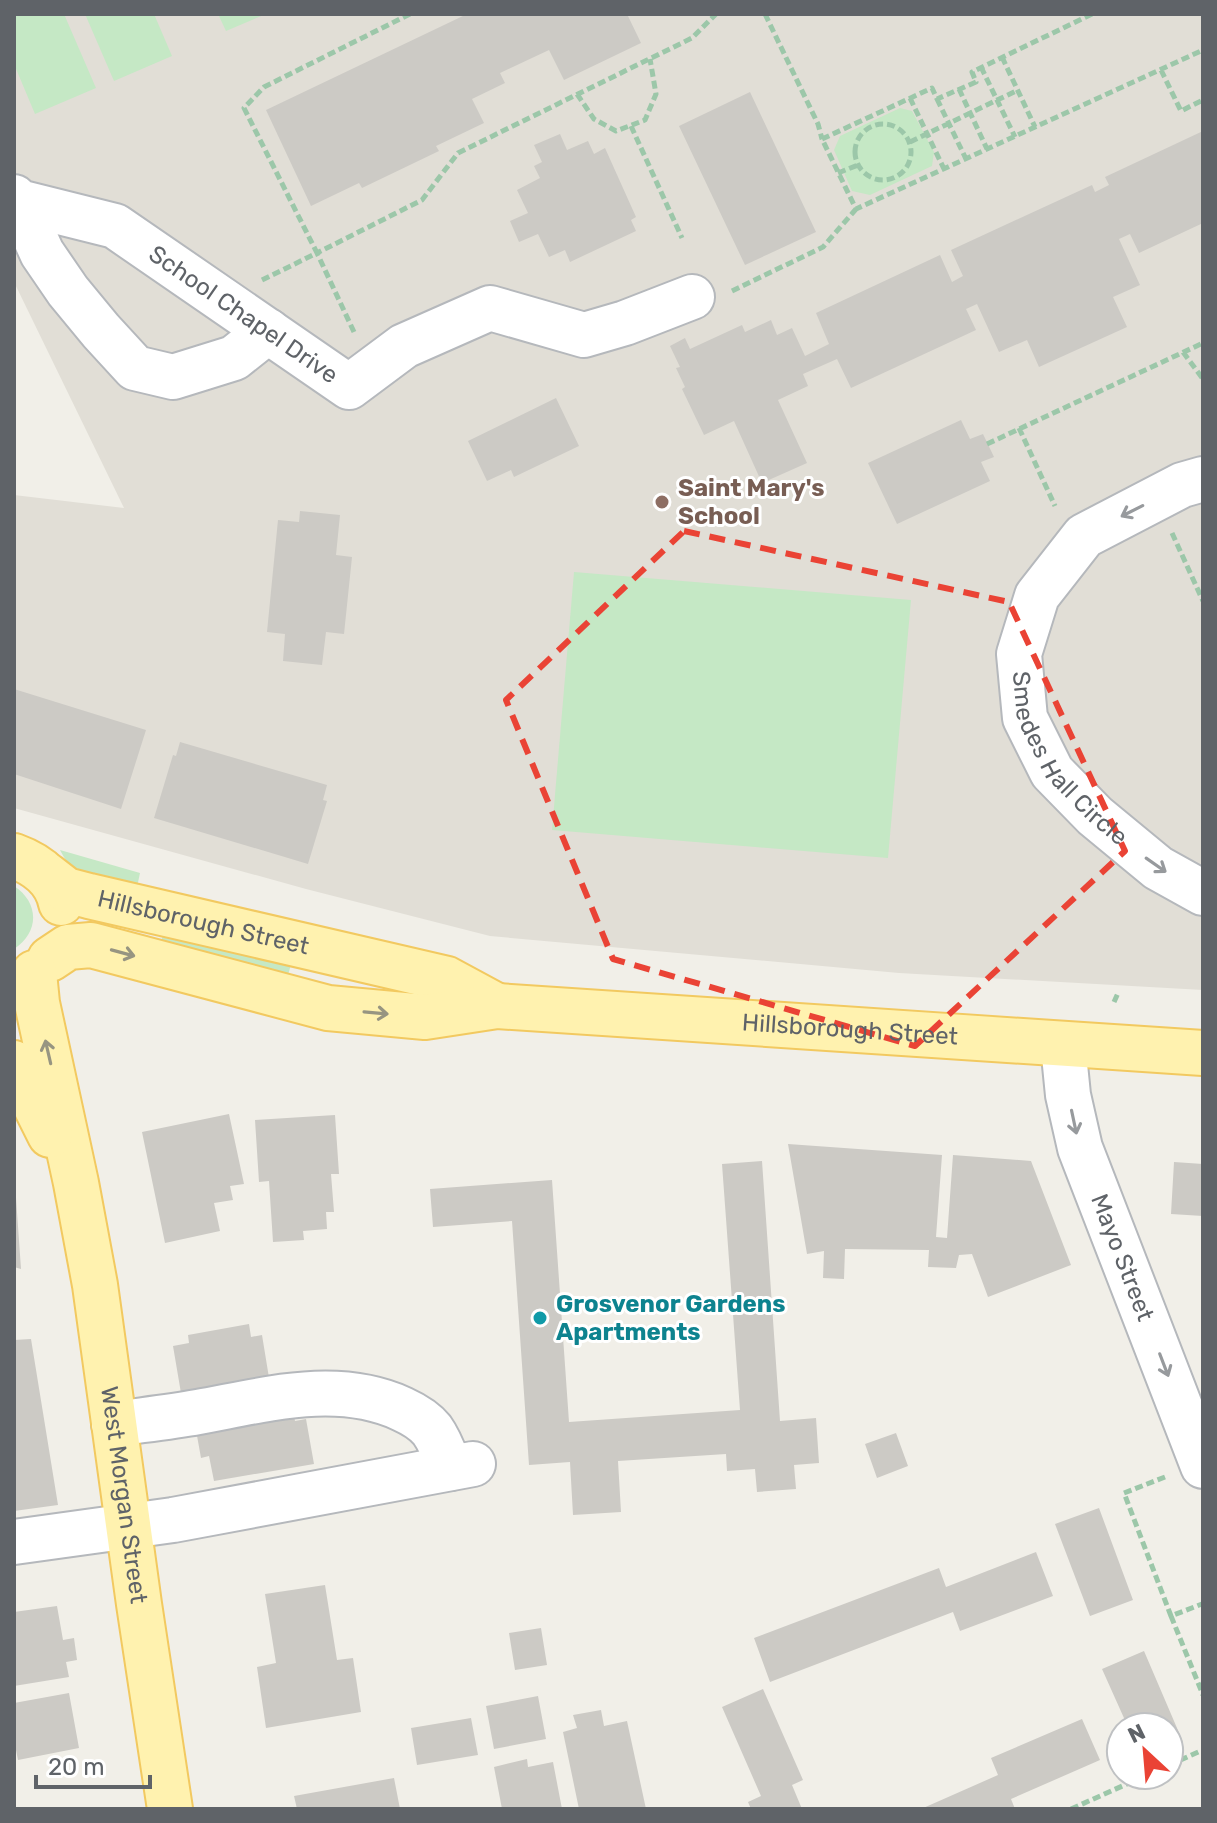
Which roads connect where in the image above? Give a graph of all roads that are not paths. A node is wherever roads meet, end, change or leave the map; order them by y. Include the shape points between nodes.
1 (16, 199) edge
2 (709, 296) road end
3 (268, 331) junction
4 (1203, 479) edge
5 (31, 866) edge
6 (1203, 893) edge
7 (33, 972) edge
8 (497, 1006) junction
9 (1063, 1045) junction
10 (1203, 1053) edge
11 (14, 1063) edge
12 (76, 1183) junction
13 (114, 1424) junction
14 (1188, 1470) edge
15 (128, 1526) junction
16 (14, 1542) edge
17 (170, 1809) edge

1 - 3 street, School Chapel Drive via 115,226
1 - 3 street via 68,291 135,368 173,377 234,358
2 - 3 street, School Chapel Drive via 584,335 490,308 404,346 349,387
4 -> 6 street, Smedes Hall Circle via 1084,536 1037,596 1019,654 1025,718 1052,772 1158,868
5 - 7 main road via 59,896 63,917 60,939
5 - 8 main road, Hillsborough Street via 66,890 447,979
7 -> 8 main road, Hillsborough Street via 68,947 91,945 328,1008 425,1017
12 -> 7 main road, West Morgan Street
8 - 9 main road, Hillsborough Street
9 - 10 main road, Hillsborough Street
9 -> 14 street, Mayo Street via 1080,1148
11 - 12 main road, West Morgan Street
12 - 13 main road, West Morgan Street
13 - 15 main road, West Morgan Street
13 - 15 street via 333,1392 388,1402 415,1415 461,1466
15 - 16 street
15 - 17 main road, West Morgan Street

